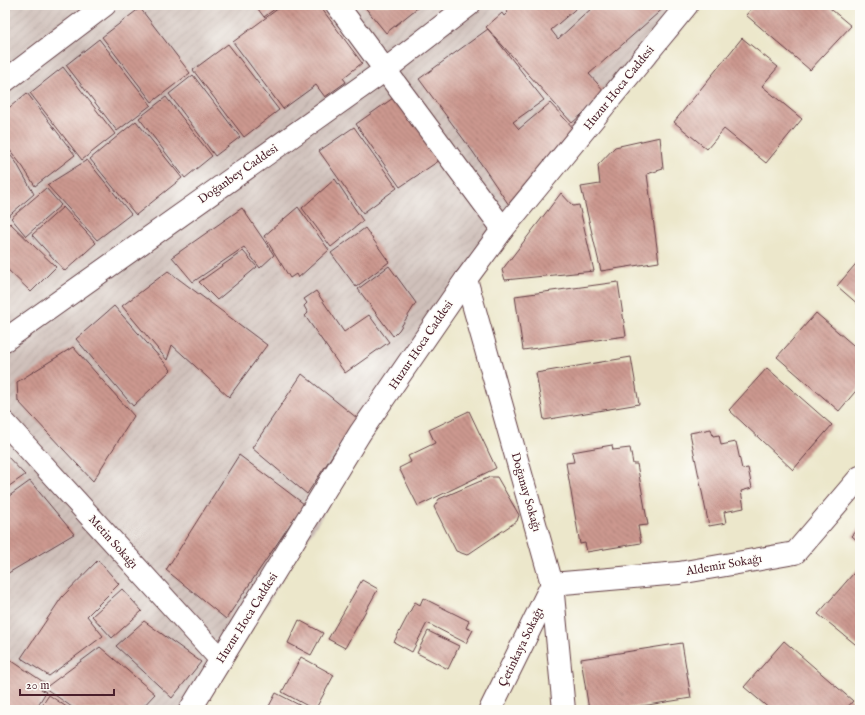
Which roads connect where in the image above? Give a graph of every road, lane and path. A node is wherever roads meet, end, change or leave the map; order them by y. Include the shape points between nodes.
1 (105, 5) edge
2 (337, 5) edge
3 (469, 5) edge
4 (687, 5) edge
5 (385, 70) junction
6 (5, 82) edge
7 (503, 229) junction
8 (466, 279) junction
9 (5, 340) edge
10 (5, 424) edge
11 (860, 477) edge
12 (552, 584) junction
13 (221, 660) junction
14 (190, 710) edge
15 (490, 710) edge
16 (564, 710) edge

1 - 6 street
2 - 5 street
3 - 5 street, Doğanbey Caddesi
4 - 7 street, Huzur Hoca Caddesi
5 - 7 street
5 - 9 street, Doğanbey Caddesi
7 - 8 street, Huzur Hoca Caddesi
8 - 12 street, Doğanay Sokağı
8 - 13 street, Huzur Hoca Caddesi via 360,433
10 - 13 street, Metin Sokağı
11 - 12 street, Aldemir Sokağı via 795,553 680,573
12 - 15 street, Çetinkaya Sokağı
12 - 16 street, Doğanay Sokağı
13 - 14 street, Huzur Hoca Caddesi

